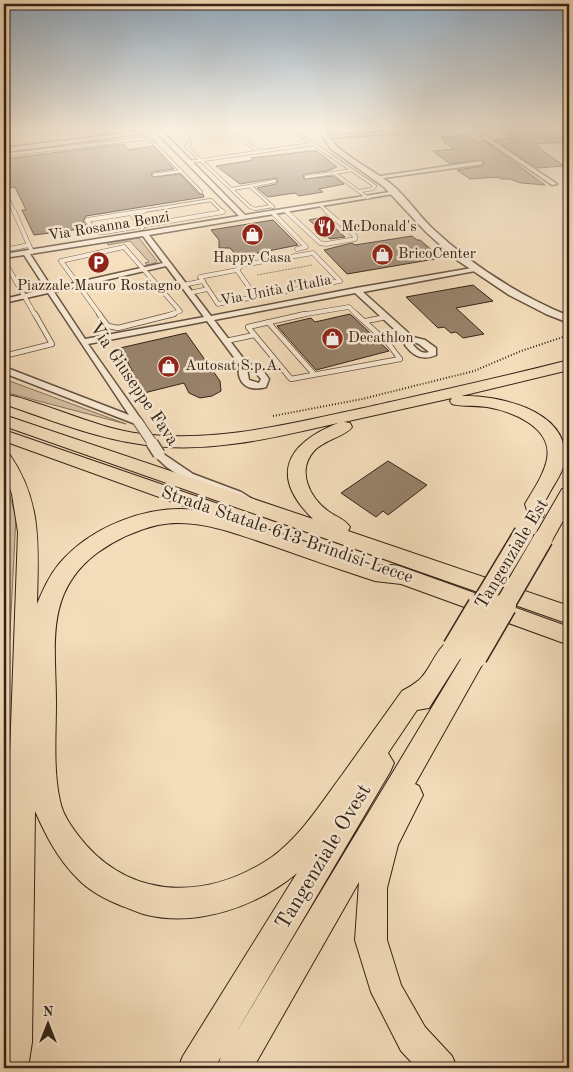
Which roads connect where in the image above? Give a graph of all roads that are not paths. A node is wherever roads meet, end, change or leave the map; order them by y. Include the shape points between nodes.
1 (190, 180) edge
2 (207, 180) edge
3 (222, 180) edge
4 (345, 180) edge
5 (366, 180) edge
6 (381, 180) edge
7 (548, 180) edge
8 (276, 181) dead end
9 (554, 184) dead end
10 (250, 186) junction
11 (232, 189) junction
12 (360, 191) junction
13 (201, 192) dead end
14 (4, 193) edge
15 (396, 193) junction
16 (368, 198) junction
17 (320, 205) junction
18 (277, 211) junction
19 (131, 213) junction
20 (188, 218) junction
21 (244, 218) junction
22 (141, 226) junction
23 (195, 226) junction
24 (145, 234) junction
25 (297, 249) dead end
26 (4, 250) edge
27 (29, 250) junction
28 (4, 256) edge
29 (4, 264) edge
30 (166, 264) junction
31 (144, 269) junction
32 (475, 269) junction
33 (237, 270) junction
34 (203, 281) junction
35 (76, 284) junction
36 (182, 285) junction
37 (208, 289) junction
38 (50, 290) junction
39 (356, 290) junction
40 (188, 292) junction
41 (25, 296) junction
42 (256, 297) junction
43 (4, 301) edge
44 (386, 317) junction
45 (208, 318) junction
46 (569, 320) edge
47 (366, 321) junction
48 (268, 322) junction
49 (254, 335) junction
50 (410, 339) dead end
51 (226, 341) junction
52 (83, 342) junction
53 (4, 356) edge
54 (243, 364) dead end
55 (569, 365) edge
56 (4, 370) edge
57 (314, 374) junction
58 (4, 399) edge
59 (4, 420) edge
60 (138, 422) junction
61 (4, 435) edge
62 (159, 454) joint
63 (4, 459) edge
64 (569, 460) edge
65 (569, 494) edge
66 (270, 512) junction
67 (536, 512) junction
68 (547, 526) edge
69 (455, 575) junction
70 (404, 576) junction
71 (569, 615) edge
72 (569, 636) edge
73 (465, 652) joint
74 (439, 693) junction
75 (11, 1068) edge
76 (195, 1068) edge
77 (234, 1068) edge
78 (440, 1068) edge

1 - 13 lane
2 - 21 street
3 - 11 lane
4 - 12 lane
5 - 12 lane via 375,186
6 - 15 street
7 - 9 street
8 - 10 lane
10 - 11 lane
10 - 18 lane
11 - 18 lane via 252,208
12 - 16 lane
14 - 27 lane
15 - 16 street, Via Rosanna Benzi
15 - 32 street via 426,228
16 - 17 street, Via Rosanna Benzi
17 - 18 street, Via Rosanna Benzi
17 - 18 lane via 355,239 320,243
18 - 21 street, Via Rosanna Benzi
18 - 25 lane via 306,247
19 - 20 lane via 211,200 223,212
19 - 22 lane
19 - 22 lane via 87,220 97,232
20 - 22 lane
20 - 23 lane
21 - 23 street, Via Rosanna Benzi
22 - 24 lane
23 - 24 street, Via Rosanna Benzi
24 - 27 street, Via Rosanna Benzi
24 - 30 street
26 - 27 lane
27 - 28 street, Via Rosanna Benzi
27 - 38 street, Via Giuseppe Fava
29 - 41 lane
30 - 31 street
30 - 36 street
31 - 35 street
31 - 35 lane via 124,247 61,261
31 - 35 lane via 180,312 111,327
32 - 39 street, Via Unità d'Italia
32 - 46 street via 539,308
33 - 34 lane via 200,277
33 - 42 lane
33 - 42 lane via 242,266 313,253 340,281
34 - 36 lane
34 - 37 lane
35 - 38 street
36 - 40 street
37 - 40 lane
37 - 42 lane via 218,304
38 - 41 street
38 - 52 street, Via Giuseppe Fava
39 - 44 street
39 - 45 street, Via Unità d'Italia
40 - 45 street
41 - 43 street
41 - 53 lane via 52,344
44 - 47 lane
44 - 50 street
45 - 51 street
45 - 52 street, Via Unità d'Italia
47 - 48 lane via 350,306
47 - 57 lane via 400,359
48 - 49 lane via 248,327
48 - 57 lane
49 - 51 lane
49 - 57 lane via 291,379
51 - 54 street
52 - 60 street, Via Giuseppe Fava
55 - 58 highway via 324,422 207,441 141,439
56 - 60 street
59 - 66 highway, Strada Statale 613 Brindisi-Lecce
60 - 62 street, Via Giuseppe Fava, bridge
61 - 70 highway, Strada Statale 613 Brindisi-Lecce
62 - 66 street, Via Giuseppe Fava via 178,471 237,494
63 - 75 highway via 20,483 28,532 18,969
64 - 67 highway, Tangenziale Est
65 - 68 highway, Tangenziale Est
66 - 69 highway, Strada Statale 613 Brindisi-Lecce
67 - 68 highway, Tangenziale Est
67 - 69 highway via 534,504 556,457 555,446 549,433 536,421 504,405 484,401 449,402 337,429 310,444 300,456 297,482 312,510 329,522 434,562
68 - 73 highway, Tangenziale Est, bridge
69 - 71 highway, Strada Statale 613 Brindisi-Lecce
70 - 72 highway, Strada Statale 613 Brindisi-Lecce
70 - 74 highway via 375,573 203,518 180,516 158,519 111,534 90,547 71,563 48,605 43,767 47,806 62,838 84,868 118,891 160,904 204,902 248,889 283,866 317,833 411,699
73 - 74 highway, Tangenziale Ovest
74 - 76 highway, Tangenziale Ovest
74 - 77 highway, Tangenziale Ovest
74 - 78 highway via 446,722 385,841 372,888 371,940 387,992 413,1039

